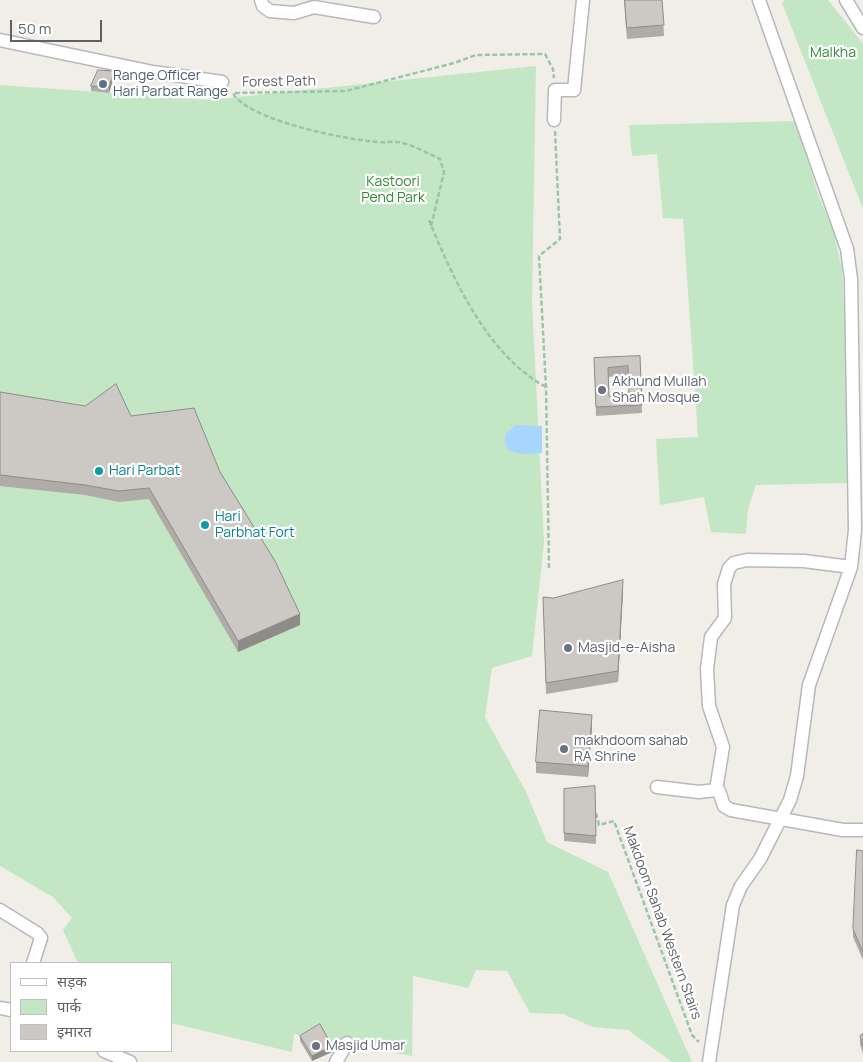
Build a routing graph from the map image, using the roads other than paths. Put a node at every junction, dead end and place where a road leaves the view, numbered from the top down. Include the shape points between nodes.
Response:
1 (262, 0) edge
2 (583, 0) edge
3 (759, 0) edge
4 (846, 0) edge
5 (374, 17) dead end
6 (863, 28) edge
7 (0, 40) edge
8 (222, 82) dead end
9 (554, 120) road end
10 (851, 567) junction
11 (657, 787) dead end
12 (716, 790) junction
13 (782, 819) junction
14 (863, 830) edge
15 (0, 910) edge
16 (33, 962) edge
17 (347, 1043) dead end
18 (106, 1052) edge
19 (710, 1057) edge
20 (130, 1062) edge
21 (336, 1062) edge

1 - 5 street via 263,6 270,11 294,13 314,7
2 - 9 street via 574,90 555,90
3 - 10 street via 847,249 851,279 855,510
4 - 6 street
7 - 8 street via 153,72
10 - 12 street via 804,561 747,560 734,563 729,568 724,584 725,618 711,637 707,669 709,706 723,747
10 - 13 street via 808,685 797,776
11 - 12 street via 699,792
12 - 13 street via 727,808
13 - 14 street via 843,830
13 - 19 street via 733,905
15 - 16 street via 41,938
17 - 21 street
18 - 20 street

